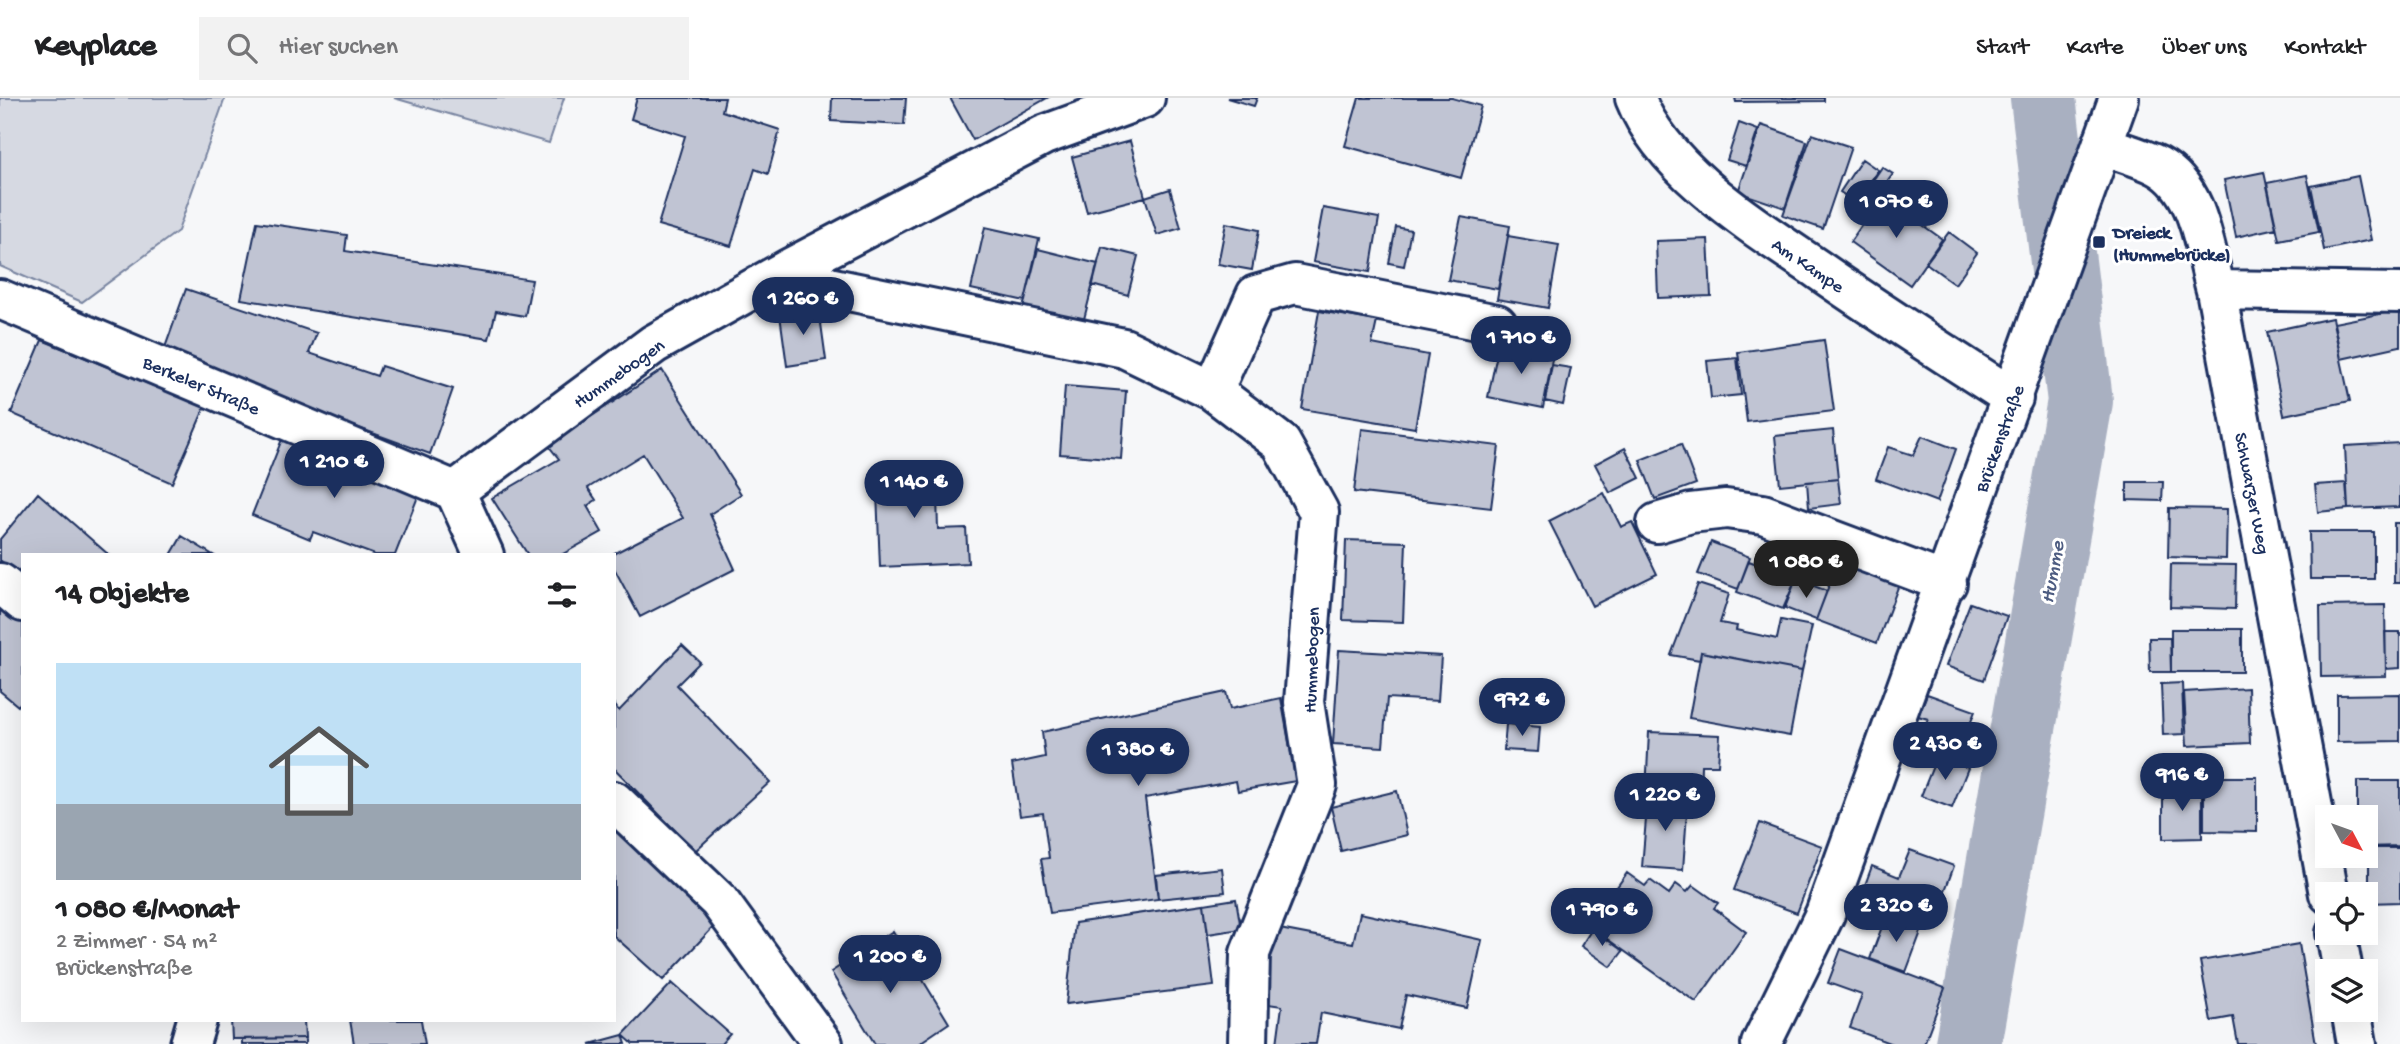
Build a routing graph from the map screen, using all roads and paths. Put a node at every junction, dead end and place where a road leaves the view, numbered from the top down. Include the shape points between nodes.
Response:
1 (1145, 98) edge
2 (1635, 98) edge
3 (2119, 98) edge
4 (2102, 145) junction
5 (790, 268) junction
6 (2216, 290) junction
7 (2400, 293) edge
8 (0, 299) edge
9 (1497, 324) dead end
10 (1213, 391) junction
11 (2012, 398) junction
12 (455, 491) junction
13 (1657, 523) dead end
14 (483, 553) edge
15 (0, 583) edge
16 (1947, 583) junction
17 (21, 600) edge
18 (616, 802) edge
19 (2327, 882) edge
20 (196, 1022) edge
21 (2353, 1022) edge
22 (190, 1044) edge
23 (823, 1044) edge
24 (1248, 1044) edge
25 (1760, 1044) edge
26 (2357, 1044) edge

1 - 5 street, Hummebogen via 1044,135
2 - 11 street, Am Kampe via 1677,162 1726,207
3 - 4 street, Brückenstraße
4 - 6 street, Schwarzer Weg via 2158,167 2180,183 2192,203
4 - 11 street, Brückenstraße
5 - 10 street, Hummebogen via 829,287 1124,348
5 - 12 street, Hummebogen via 654,344
6 - 7 street
6 - 19 street, Schwarzer Weg
8 - 12 street, Berkeler Straße
9 - 10 street via 1295,284 1256,295
10 - 24 street, Hummebogen via 1281,443 1319,512 1304,702 1317,785 1250,953
11 - 16 street, Brückenstraße
12 - 14 street
13 - 16 street via 1726,509 1763,514
15 - 17 street
16 - 25 street, Brückenstraße via 1825,914
18 - 23 street via 719,901
20 - 22 street
21 - 26 street

